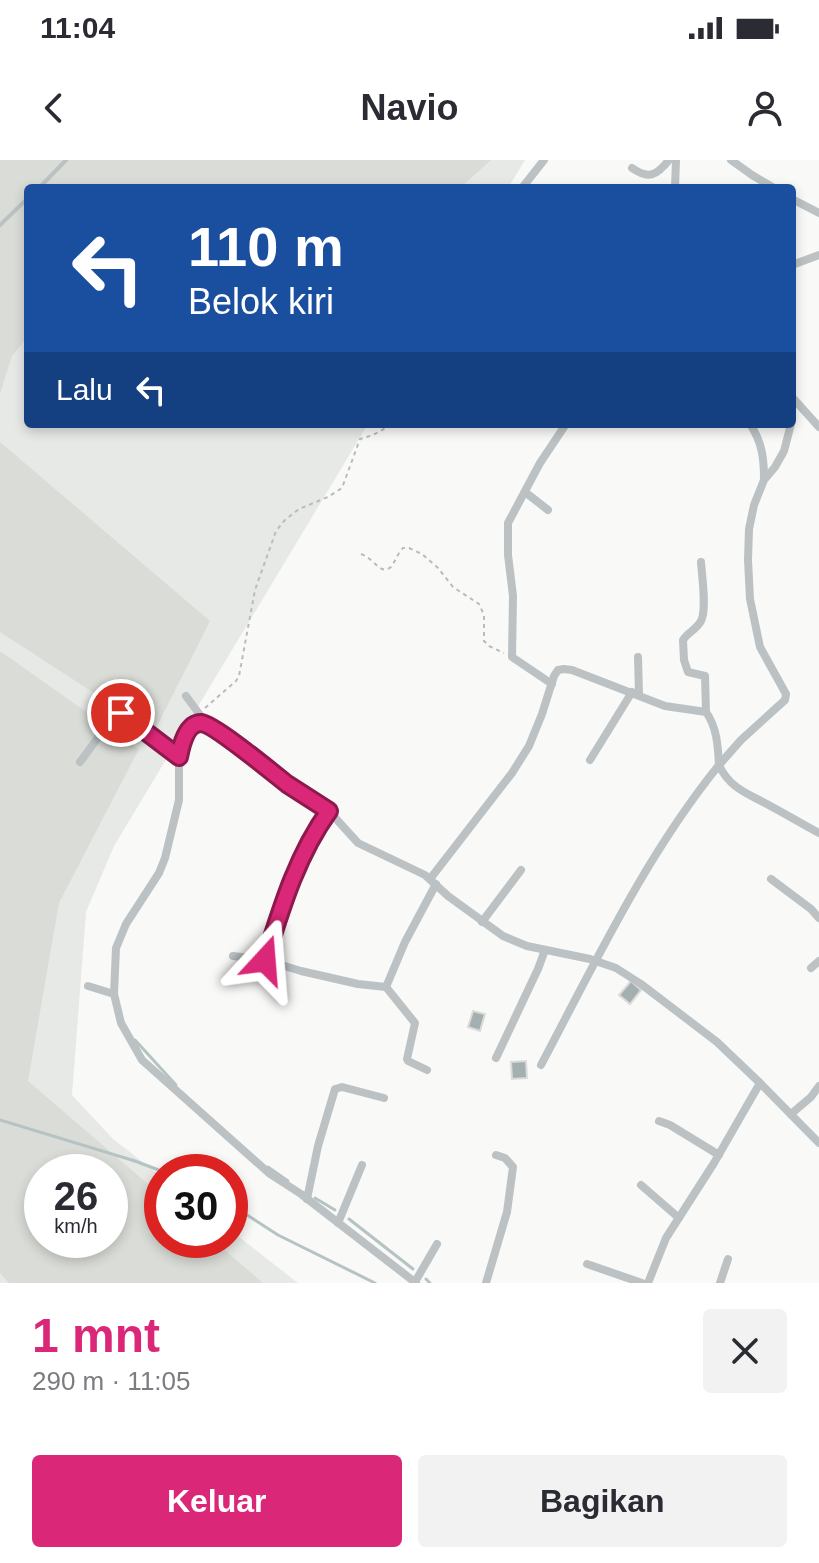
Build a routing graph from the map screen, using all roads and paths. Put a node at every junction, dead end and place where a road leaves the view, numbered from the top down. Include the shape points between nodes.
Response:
1 (66, 160) edge
2 (544, 160) edge
3 (669, 160) edge
4 (676, 160) edge
5 (731, 160) edge
6 (632, 168) dead end
7 (43, 184) edge
8 (525, 184) edge
9 (678, 184) edge
10 (767, 184) edge
11 (796, 201) edge
12 (24, 202) edge
13 (819, 213) edge
14 (0, 225) edge
15 (819, 255) edge
16 (796, 264) edge
17 (796, 401) edge
18 (819, 427) edge
19 (386, 428) edge
20 (563, 428) edge
21 (753, 428) edge
22 (790, 428) edge
23 (764, 480) junction
24 (525, 492) junction
25 (548, 510) dead end
26 (361, 554) dead end
27 (701, 562) dead end
28 (512, 657) junction
29 (638, 657) dead end
30 (552, 684) junction
31 (636, 694) junction
32 (186, 696) dead end
33 (706, 712) junction
34 (200, 719) junction
35 (179, 757) junction
36 (590, 760) dead end
37 (80, 762) dead end
38 (719, 765) junction
39 (329, 811) junction
40 (819, 833) edge
41 (521, 870) dead end
42 (771, 879) dead end
43 (433, 882) junction
44 (819, 918) edge
45 (482, 922) junction
46 (545, 950) junction
47 (233, 956) dead end
48 (265, 960) junction
49 (597, 961) junction
50 (819, 961) edge
51 (811, 968) dead end
52 (88, 986) dead end
53 (386, 987) junction
54 (114, 994) junction
55 (496, 1058) dead end
56 (541, 1065) dead end
57 (427, 1070) dead end
58 (760, 1083) junction
59 (819, 1086) edge
60 (384, 1098) dead end
61 (791, 1114) junction
62 (659, 1121) dead end
63 (819, 1143) edge
64 (496, 1155) dead end
65 (719, 1155) junction
66 (362, 1165) dead end
67 (641, 1185) dead end
68 (307, 1199) junction
69 (679, 1218) junction
70 (338, 1223) junction
71 (437, 1244) dead end
72 (728, 1259) dead end
73 (587, 1264) dead end
74 (416, 1282) edge
75 (486, 1283) edge
76 (642, 1283) edge
77 (648, 1283) edge
78 (720, 1283) edge

1 - 7 lane
2 - 8 street
3 - 6 street via 655,173 640,174
4 - 9 street
5 - 10 street
11 - 13 street
12 - 14 lane
15 - 16 street
17 - 18 street
19 - 34 path via 360,439 340,491 299,509 276,531 255,590 239,676
20 - 24 street
21 - 23 street via 759,438
22 - 23 street via 784,451
23 - 38 street via 749,529 749,590 760,647 786,694
24 - 25 street
24 - 28 street via 507,527
26 - 28 path via 383,570 403,548 422,554 451,586 479,604 484,641
27 - 33 street via 703,615 683,640 689,673 705,676
28 - 30 street
29 - 31 street
30 - 31 street via 558,670 564,669
30 - 43 street via 529,746
31 - 33 street via 665,706
31 - 36 street
32 - 34 street
33 - 38 street via 717,739
34 - 35 street via 186,735
34 - 39 street
35 - 37 street via 116,713
35 - 54 street via 179,800 165,858 119,937
38 - 40 street via 745,794
38 - 49 street via 641,878
39 - 43 street via 358,843
39 - 48 street via 301,859
41 - 45 street
42 - 44 street
43 - 45 street
43 - 53 street
45 - 46 street via 503,936
46 - 49 street
46 - 55 street
47 - 48 street
48 - 53 street
49 - 56 street
49 - 58 street via 641,984
50 - 51 street
52 - 54 street
53 - 57 street via 415,1023 407,1059
54 - 68 street via 121,1023 142,1060 270,1174
58 - 61 street
58 - 65 street
59 - 61 street
60 - 68 street via 335,1089
61 - 63 street
62 - 65 street
64 - 75 street via 513,1167 507,1212
65 - 69 street
66 - 70 street
67 - 69 street
68 - 70 street
69 - 77 street
70 - 74 street
71 - 74 street
72 - 78 street
73 - 76 street

